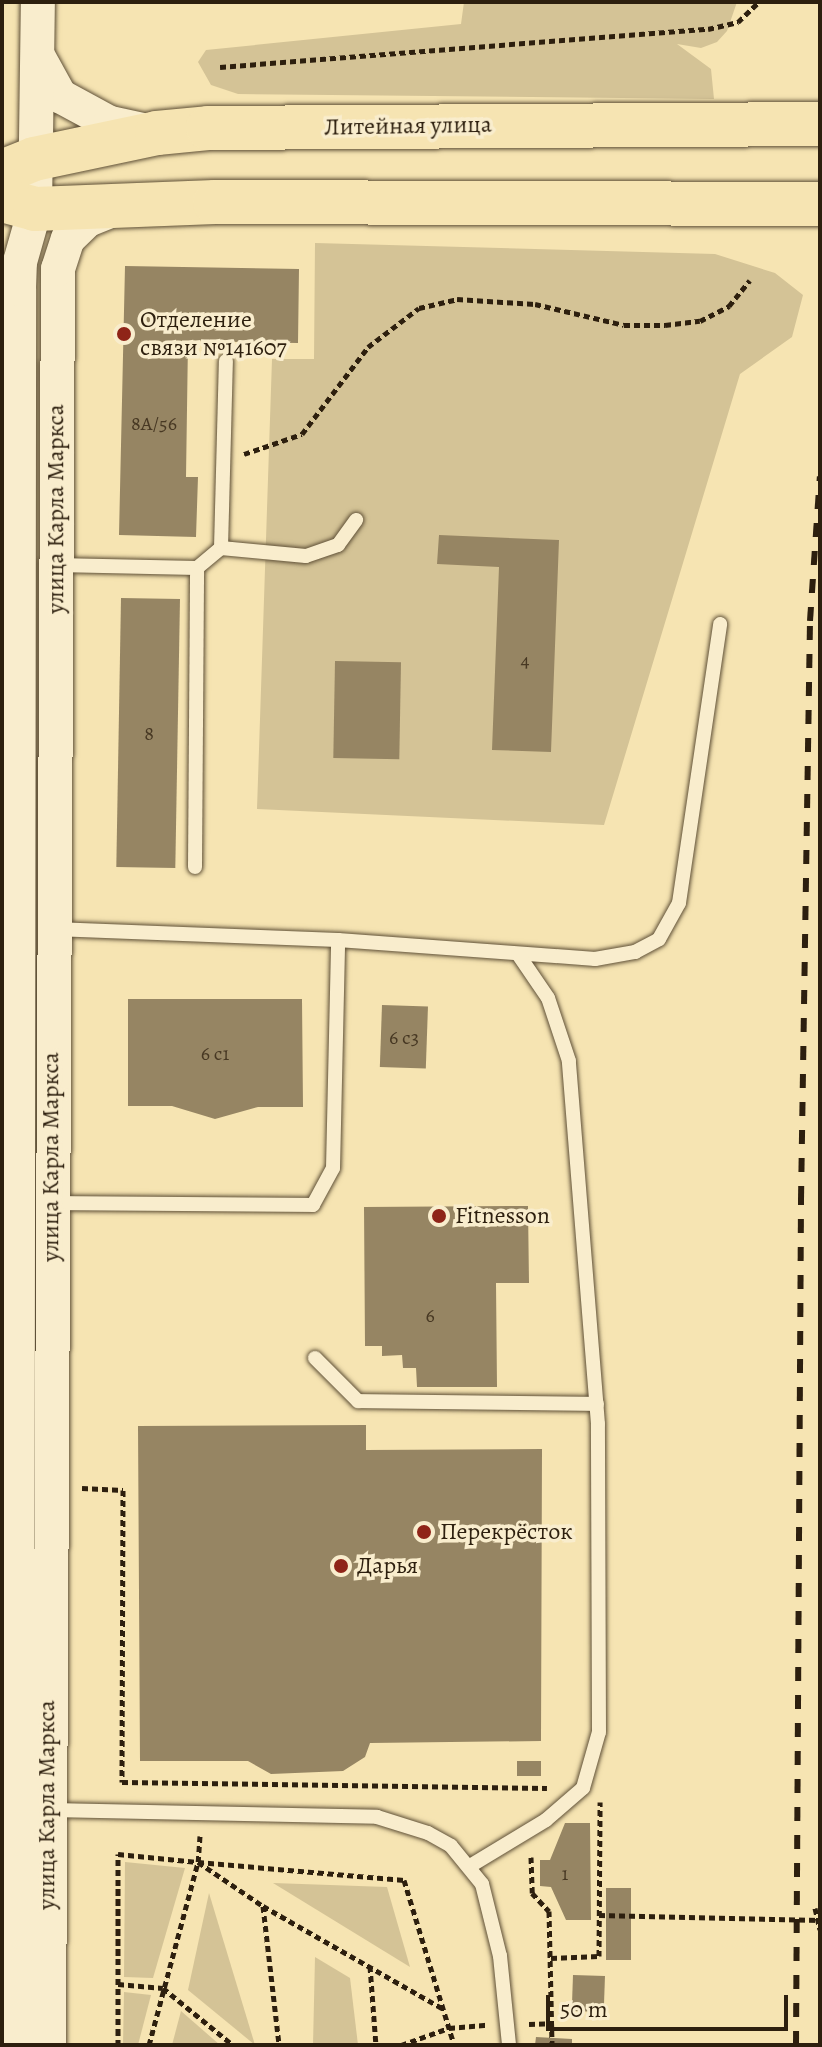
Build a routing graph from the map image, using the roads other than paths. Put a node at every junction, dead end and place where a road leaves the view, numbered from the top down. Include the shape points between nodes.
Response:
1 (38, 2) edge
2 (37, 52) junction
3 (820, 124) edge
4 (157, 133) junction
5 (18, 166) edge
6 (18, 204) edge
7 (820, 204) edge
8 (125, 206) junction
9 (58, 269) junction
10 (226, 361) dead end
11 (11, 483) edge
12 (356, 520) dead end
13 (221, 548) junction
14 (56, 565) junction
15 (197, 568) junction
16 (720, 624) dead end
17 (195, 867) dead end
18 (53, 929) junction
19 (338, 940) junction
20 (518, 954) junction
21 (51, 1203) junction
22 (11, 1302) edge
23 (315, 1358) dead end
24 (597, 1404) junction
25 (9, 1547) edge
26 (46, 1810) junction
27 (470, 1866) junction
28 (17, 2045) edge
29 (49, 2045) edge
30 (509, 2045) edge

1 - 2 street, улица Карла Маркса
2 - 4 street via 60,96 83,112
2 - 5 street, улица Карла Маркса
3 - 4 highway, Литейная улица via 208,128
4 - 5 highway, Литейная улица
5 - 6 street, улица Карла Маркса
6 - 8 highway
6 - 9 street, улица Карла Маркса
6 - 11 street, улица Карла Маркса
7 - 8 highway
8 - 9 street, улица Карла Маркса via 88,220 68,239
9 - 14 street, улица Карла Маркса
10 - 13 lane
11 - 22 street, улица Карла Маркса
12 - 13 lane via 326,552 306,556
13 - 15 lane
14 - 15 lane
14 - 18 street, улица Карла Маркса
15 - 17 lane
16 - 20 lane via 679,903 672,921 659,939 635,952 595,959
18 - 19 lane
18 - 21 street, улица Карла Маркса
19 - 20 lane
19 - 21 lane via 333,1168 313,1205
20 - 24 lane via 548,998 569,1061
21 - 26 street, улица Карла Маркса
22 - 25 street, улица Карла Маркса
23 - 24 lane via 358,1401
24 - 27 lane via 599,1732 583,1788 546,1820
25 - 28 street, улица Карла Маркса
26 - 27 lane via 394,1820 451,1846
26 - 29 street, улица Карла Маркса
27 - 30 lane via 482,1884 500,1956

